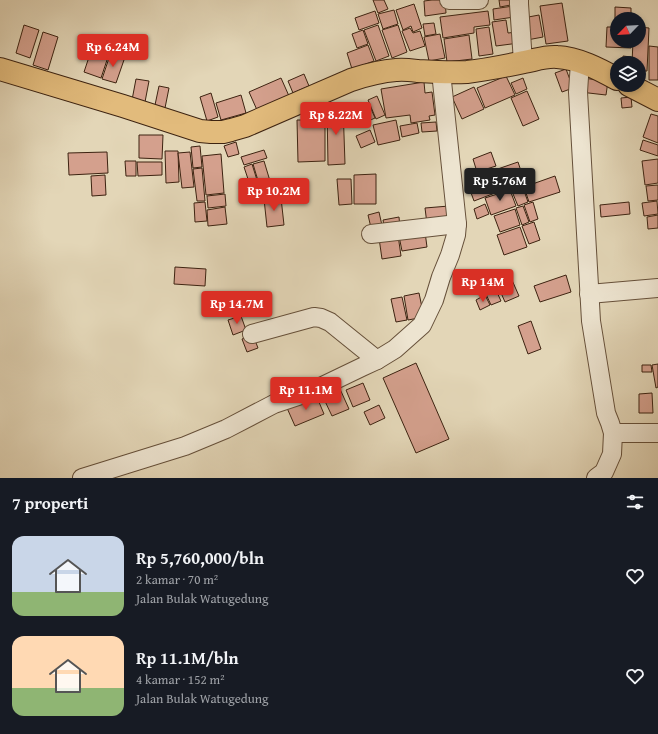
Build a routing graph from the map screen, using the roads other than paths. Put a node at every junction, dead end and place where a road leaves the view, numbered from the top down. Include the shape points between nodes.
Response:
1 (449, 0) edge
2 (479, 0) edge
3 (519, 0) edge
4 (523, 62) junction
5 (580, 62) junction
6 (0, 69) edge
7 (441, 72) junction
8 (610, 75) edge
9 (643, 92) edge
10 (658, 100) edge
11 (457, 224) junction
12 (371, 234) dead end
13 (658, 288) edge
14 (589, 294) junction
15 (252, 334) dead end
16 (377, 360) junction
17 (613, 434) junction
18 (658, 434) edge
19 (82, 478) edge
20 (596, 478) edge

1 - 2 street
3 - 4 street
4 - 5 main road via 556,56
4 - 7 main road via 466,72
5 - 8 main road
5 - 14 street via 578,92
6 - 7 main road via 192,129 212,132 245,126 365,76 397,70
7 - 11 street
9 - 10 main road
11 - 12 street
11 - 16 street via 450,255 422,325
13 - 14 street
14 - 17 street via 606,413
15 - 16 street via 318,317 330,322
16 - 19 street via 185,446
17 - 18 street
17 - 20 street via 612,454 604,472

